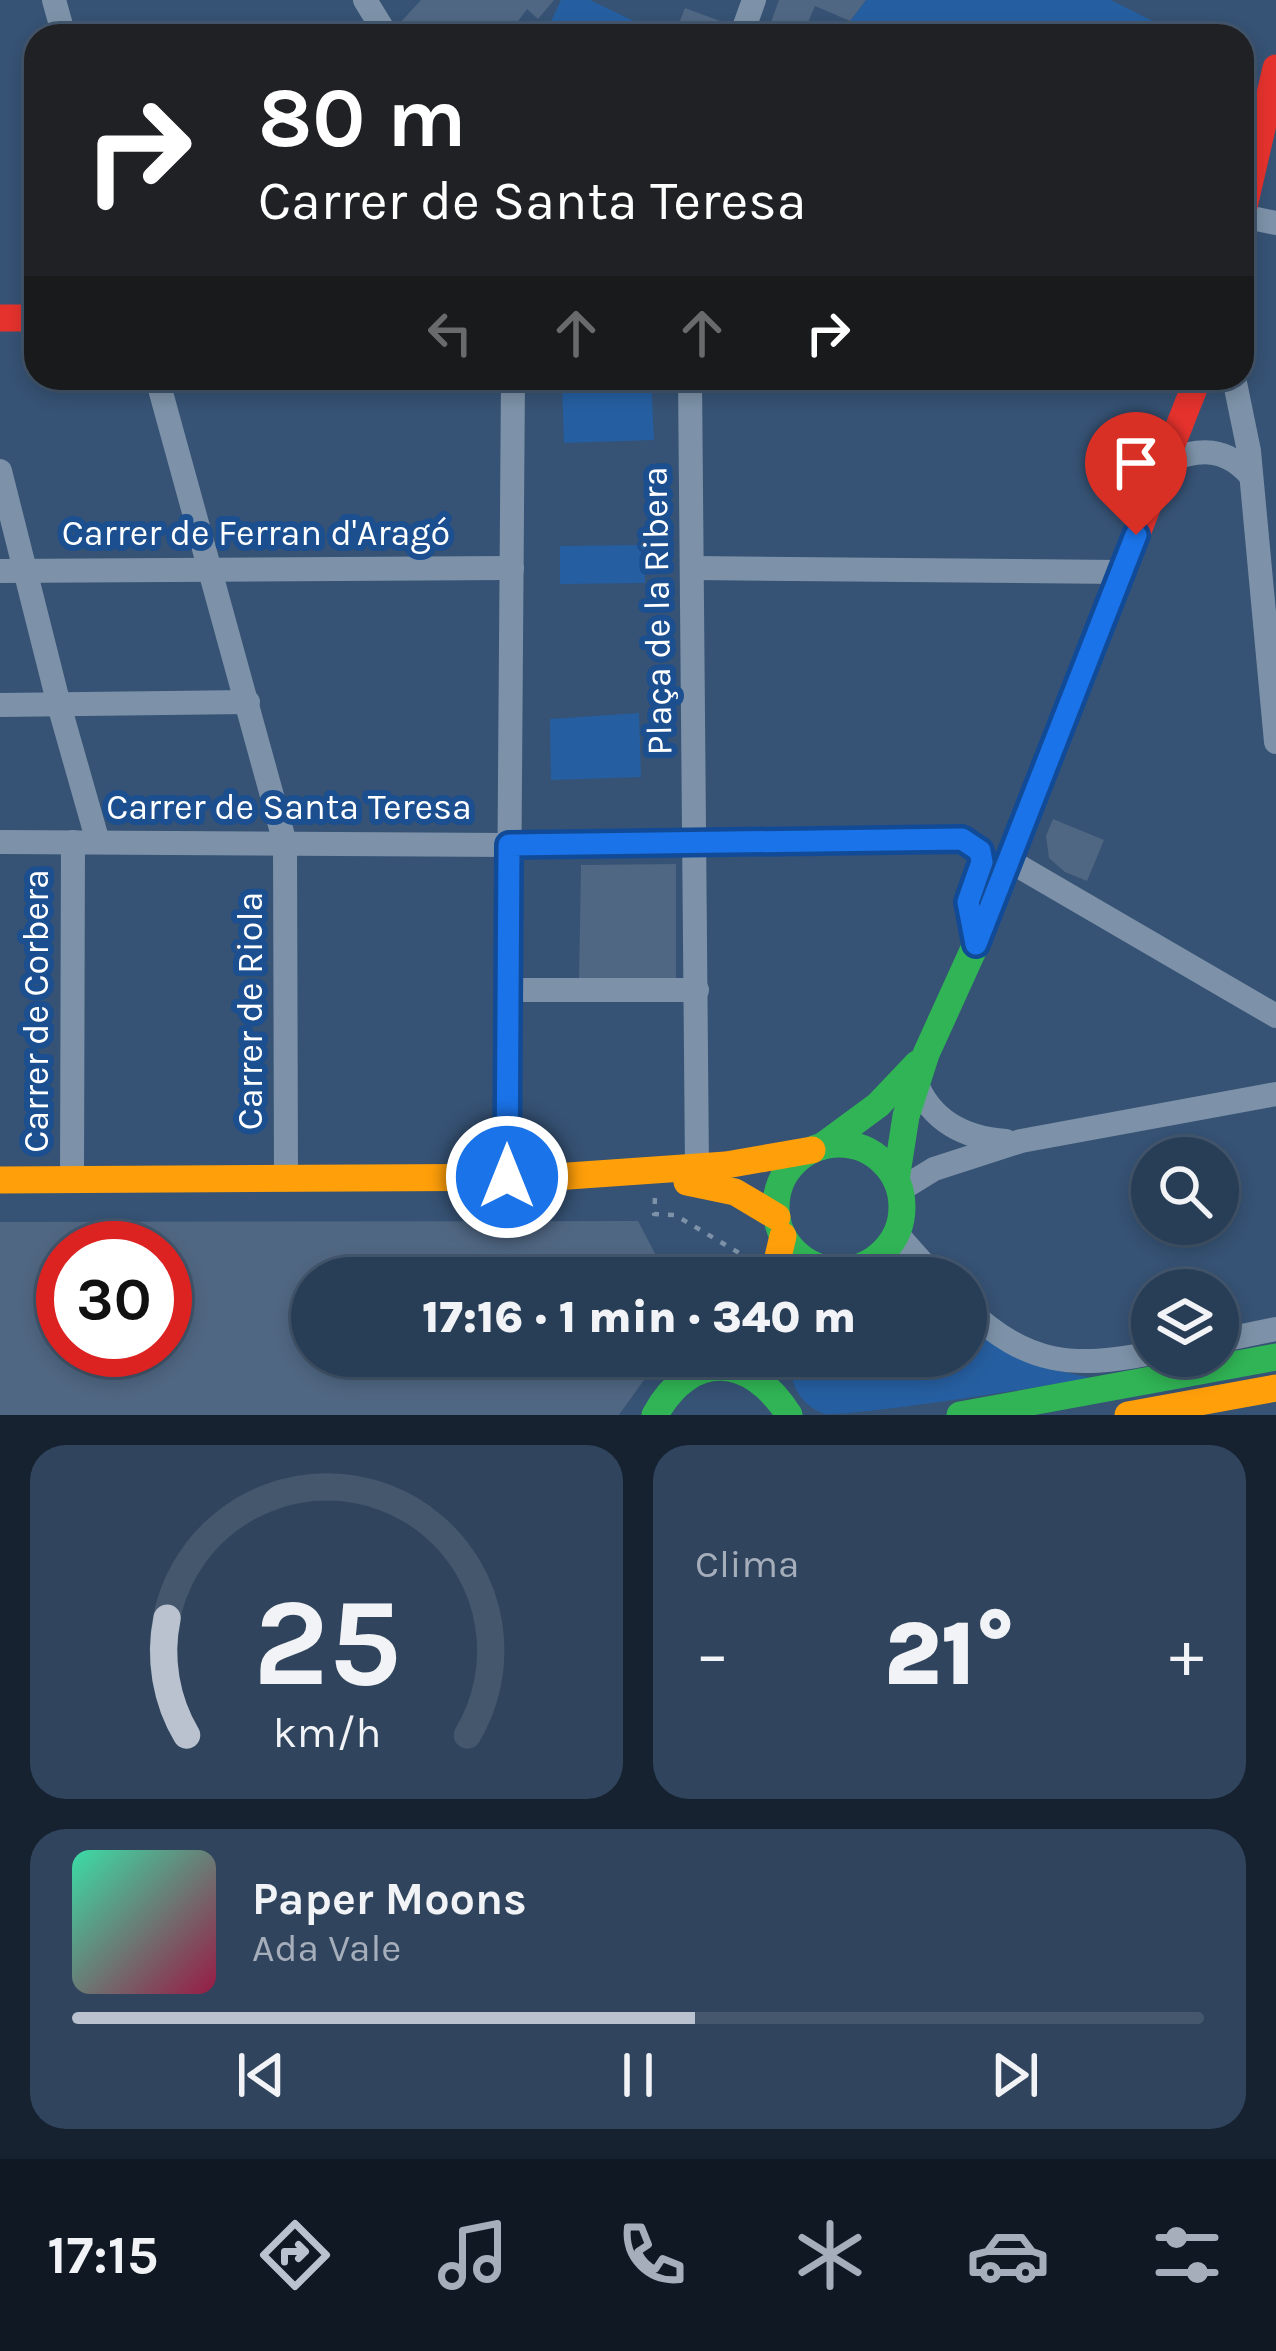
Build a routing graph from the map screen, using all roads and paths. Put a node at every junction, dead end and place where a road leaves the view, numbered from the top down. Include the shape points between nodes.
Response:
1 (1276, 68) edge
2 (1254, 163) edge
3 (160, 390) edge
4 (513, 390) edge
5 (690, 390) edge
6 (1194, 390) edge
7 (1237, 390) edge
8 (1167, 461) junction
9 (0, 471) edge
10 (1250, 476) junction
11 (512, 568) junction
12 (693, 568) junction
13 (210, 569) junction
14 (12, 571) edge
15 (1121, 572) junction
16 (1271, 640) edge
17 (248, 702) junction
18 (0, 705) edge
19 (58, 705) junction
20 (1276, 742) edge
21 (0, 842) edge
22 (86, 842) junction
23 (285, 843) junction
24 (695, 844) junction
25 (509, 845) junction
26 (1007, 860) junction
27 (976, 944) junction
28 (697, 990) junction
29 (506, 991) junction
30 (1276, 1016) edge
31 (926, 1054) junction
32 (916, 1082) junction
33 (1276, 1094) edge
34 (1021, 1141) junction
35 (816, 1148) junction
36 (698, 1168) junction
37 (507, 1177) junction
38 (554, 1177) junction
39 (286, 1179) junction
40 (0, 1180) edge
41 (71, 1180) junction
42 (656, 1180) junction
43 (898, 1185) junction
44 (780, 1227) junction
45 (896, 1233) junction
46 (747, 1257) edge
47 (776, 1257) edge
48 (802, 1257) edge
49 (876, 1257) edge
50 (917, 1257) edge
51 (987, 1328) edge
52 (1276, 1329) edge
53 (1239, 1337) edge
54 (1131, 1356) edge
55 (1276, 1357) edge
56 (688, 1377) edge
57 (754, 1377) edge
58 (773, 1377) edge
59 (1276, 1388) edge
60 (773, 1389) junction
61 (655, 1415) edge
62 (789, 1415) edge
63 (960, 1415) edge
64 (1128, 1415) edge

1 - 2 street
3 - 13 street, Carrer de Riola
4 - 11 street
5 - 12 street, Plaça de la Ribera
6 - 8 street
7 - 10 street
8 - 10 street via 1214,452
8 - 15 street
9 - 14 street, Carrer de Corbera
10 - 16 street
11 - 13 street, Carrer de Ferran d'Aragó
11 - 25 street
12 - 15 street
12 - 24 street, Plaça de la Ribera
13 - 14 street, Carrer de Ferran d'Aragó
13 - 17 street, Carrer de Riola
14 - 19 street, Carrer de Corbera
15 - 26 street
16 - 20 street
17 - 19 street
17 - 23 street, Carrer de Riola
18 - 19 street
19 - 22 street, Carrer de Corbera
21 - 22 street, Carrer de Santa Teresa
22 - 23 street, Carrer de Santa Teresa
22 - 41 street, Carrer de Corbera
23 - 25 street, Carrer de Santa Teresa
23 - 39 street, Carrer de Riola
24 - 25 street, Carrer de Santa Teresa
24 - 27 street, Carrer de Santa Teresa via 962,839 982,862 968,902
24 - 28 street, Plaça de la Ribera
25 - 29 street
26 - 27 street
26 - 30 street
27 - 31 street
28 - 29 street
28 - 36 street, Plaça de la Ribera
29 - 37 street
31 - 32 street
31 - 35 street via 878,1105
32 - 34 street via 948,1124
32 - 43 street
33 - 34 street
34 - 43 street
35 - 36 street
35 - 43 street via 869,1151
35 - 44 street via 783,1178
36 - 38 street
37 - 38 street
37 - 39 street
38 - 42 street
39 - 41 street
40 - 41 street
42 - 44 street via 728,1188 761,1204
42 - 46 path via 653,1214 675,1215
43 - 45 street
44 - 47 street
44 - 48 street
45 - 49 street
45 - 50 street
51 - 54 street via 1043,1358
52 - 53 street
55 - 63 street
56 - 61 street
57 - 60 street
58 - 60 street
59 - 64 street
60 - 62 street

